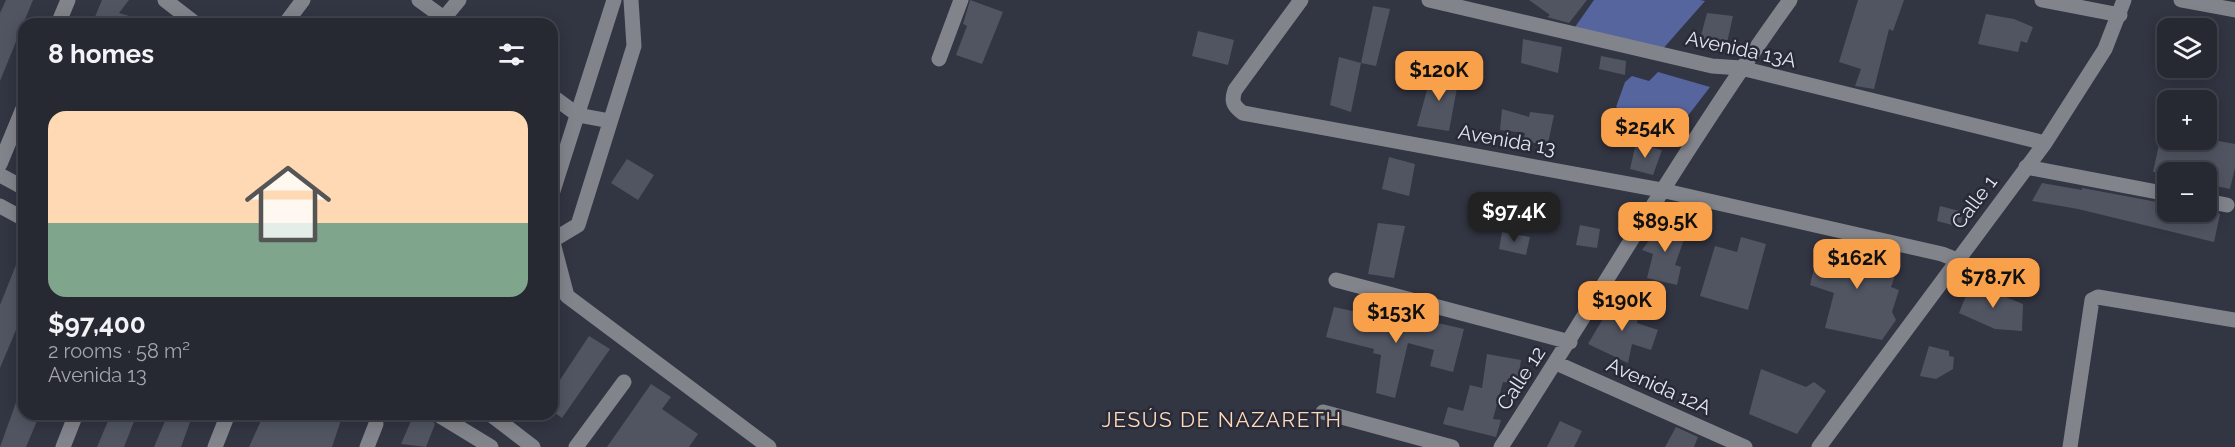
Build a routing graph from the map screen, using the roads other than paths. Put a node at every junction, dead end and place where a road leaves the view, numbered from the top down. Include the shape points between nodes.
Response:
1 (68, 0) edge
2 (165, 0) edge
3 (303, 0) edge
4 (419, 0) edge
5 (459, 0) edge
6 (614, 0) edge
7 (631, 0) edge
8 (961, 0) edge
9 (1301, 0) edge
10 (1429, 0) edge
11 (1790, 0) edge
12 (2042, 0) edge
13 (2181, 0) edge
14 (2122, 7) edge
15 (2235, 10) edge
16 (60, 18) edge
17 (188, 18) edge
18 (290, 18) edge
19 (444, 18) edge
20 (450, 18) edge
21 (939, 59) dead end
22 (1741, 68) junction
23 (558, 100) edge
24 (578, 115) junction
25 (18, 120) edge
26 (610, 121) junction
27 (2045, 143) junction
28 (0, 164) edge
29 (2026, 167) junction
30 (0, 175) edge
31 (558, 176) edge
32 (18, 185) edge
33 (1661, 190) junction
34 (2157, 192) edge
35 (2217, 203) edge
36 (2227, 205) dead end
37 (0, 206) edge
38 (18, 216) edge
39 (558, 235) edge
40 (1957, 260) junction
41 (558, 261) edge
42 (1336, 280) dead end
43 (2235, 320) edge
44 (1570, 342) junction
45 (1556, 363) junction
46 (624, 382) dead end
47 (1323, 412) dead end
48 (74, 420) edge
49 (226, 420) edge
50 (446, 420) edge
51 (494, 420) edge
52 (499, 420) edge
53 (376, 424) dead end
54 (490, 446) edge
55 (63, 447) edge
56 (215, 447) edge
57 (367, 447) edge
58 (532, 447) edge
59 (576, 447) edge
60 (769, 447) edge
61 (1452, 447) edge
62 (1501, 447) edge
63 (1745, 447) edge
64 (1819, 447) edge
65 (2070, 447) edge

1 - 16 street
2 - 17 street
3 - 18 street
4 - 19 street
5 - 20 street
6 - 24 street
7 - 26 street via 634,46
8 - 21 street
9 - 33 street, Avenida 13 via 1234,90 1235,107 1243,112
10 - 22 street, Avenida 13A via 1712,66
11 - 22 street, Calle 12
12 - 14 street
13 - 15 street
14 - 27 street, Calle 1 via 2088,78
22 - 27 street, Avenida 13A
22 - 33 street, Calle 12
23 - 24 street
24 - 26 street
24 - 31 street
25 - 28 street
26 - 39 street via 578,225
27 - 29 street, Calle 1
29 - 34 street
29 - 40 street, Calle 1
30 - 32 street
33 - 40 street, Avenida 13
33 - 44 street, Calle 12
35 - 36 street
37 - 38 street
40 - 64 street, Calle 1
41 - 60 street via 567,296
42 - 44 street
43 - 65 street via 2098,297 2092,300
44 - 45 street, Calle 12
45 - 62 street, Calle 12
45 - 63 street, Avenida 12A
46 - 59 street
47 - 61 street
48 - 55 street
49 - 56 street
50 - 54 street
51 - 54 street
52 - 58 street
53 - 57 street

